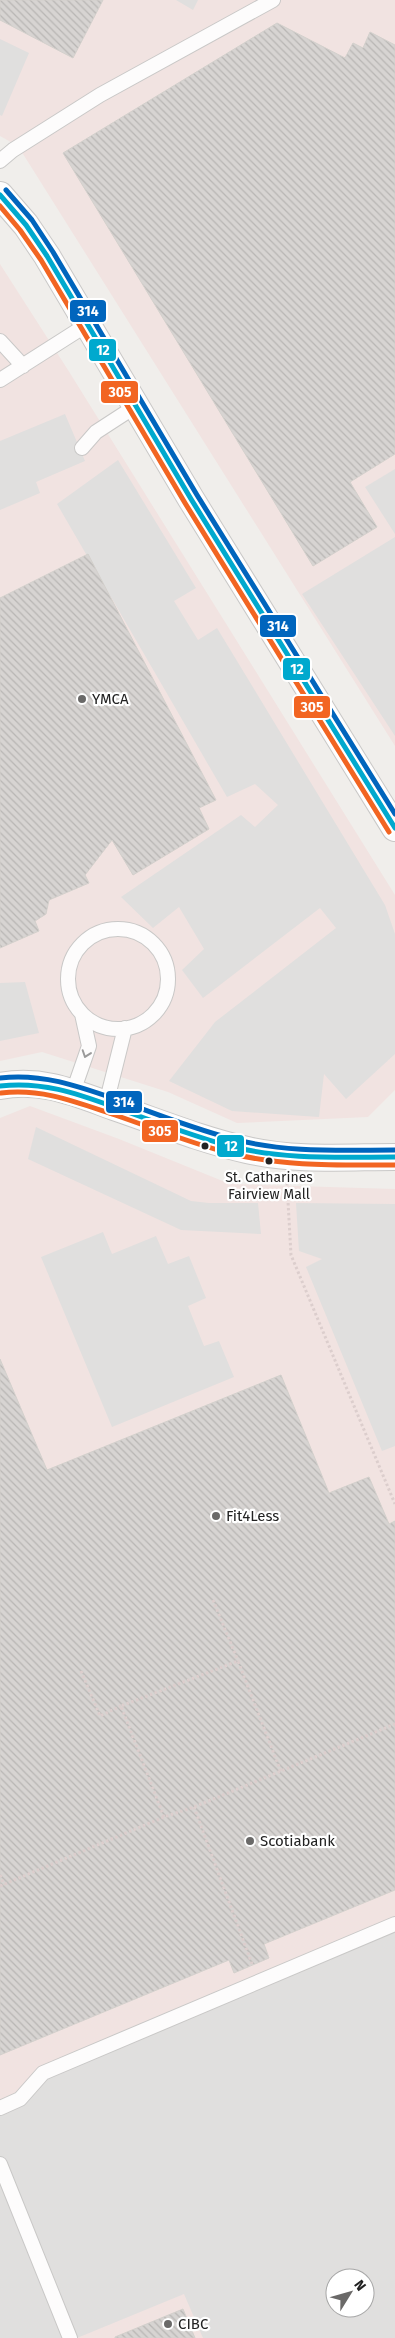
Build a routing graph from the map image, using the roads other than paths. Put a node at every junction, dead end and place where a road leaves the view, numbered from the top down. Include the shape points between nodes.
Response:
1 (273, 0) edge
2 (0, 161) edge
3 (0, 195) edge
4 (88, 324) junction
5 (0, 341) edge
6 (23, 366) junction
7 (0, 380) edge
8 (136, 406) junction
9 (82, 448) dead end
10 (395, 828) edge
11 (82, 1014) junction
12 (125, 1028) junction
13 (0, 1086) edge
14 (73, 1092) junction
15 (106, 1104) junction
16 (395, 1157) edge
17 (395, 1924) edge
18 (0, 2108) edge
19 (0, 2164) edge
20 (70, 2338) edge

1 - 2 lane via 100,95 12,150
3 - 4 street via 26,225
4 - 6 lane
4 - 8 street
5 - 6 lane
6 - 7 lane
8 - 9 lane via 96,432
8 - 10 street
11 - 12 lane via 95,1024
11 - 12 lane via 68,985 74,955 96,934 118,930 140,934 161,955 168,983 165,997 149,1018
11 -> 14 lane via 89,1046
12 - 15 lane
13 - 14 street via 21,1082
14 - 15 street
15 - 16 street via 247,1150 287,1157
17 - 18 lane via 44,2073 20,2099
19 - 20 lane

